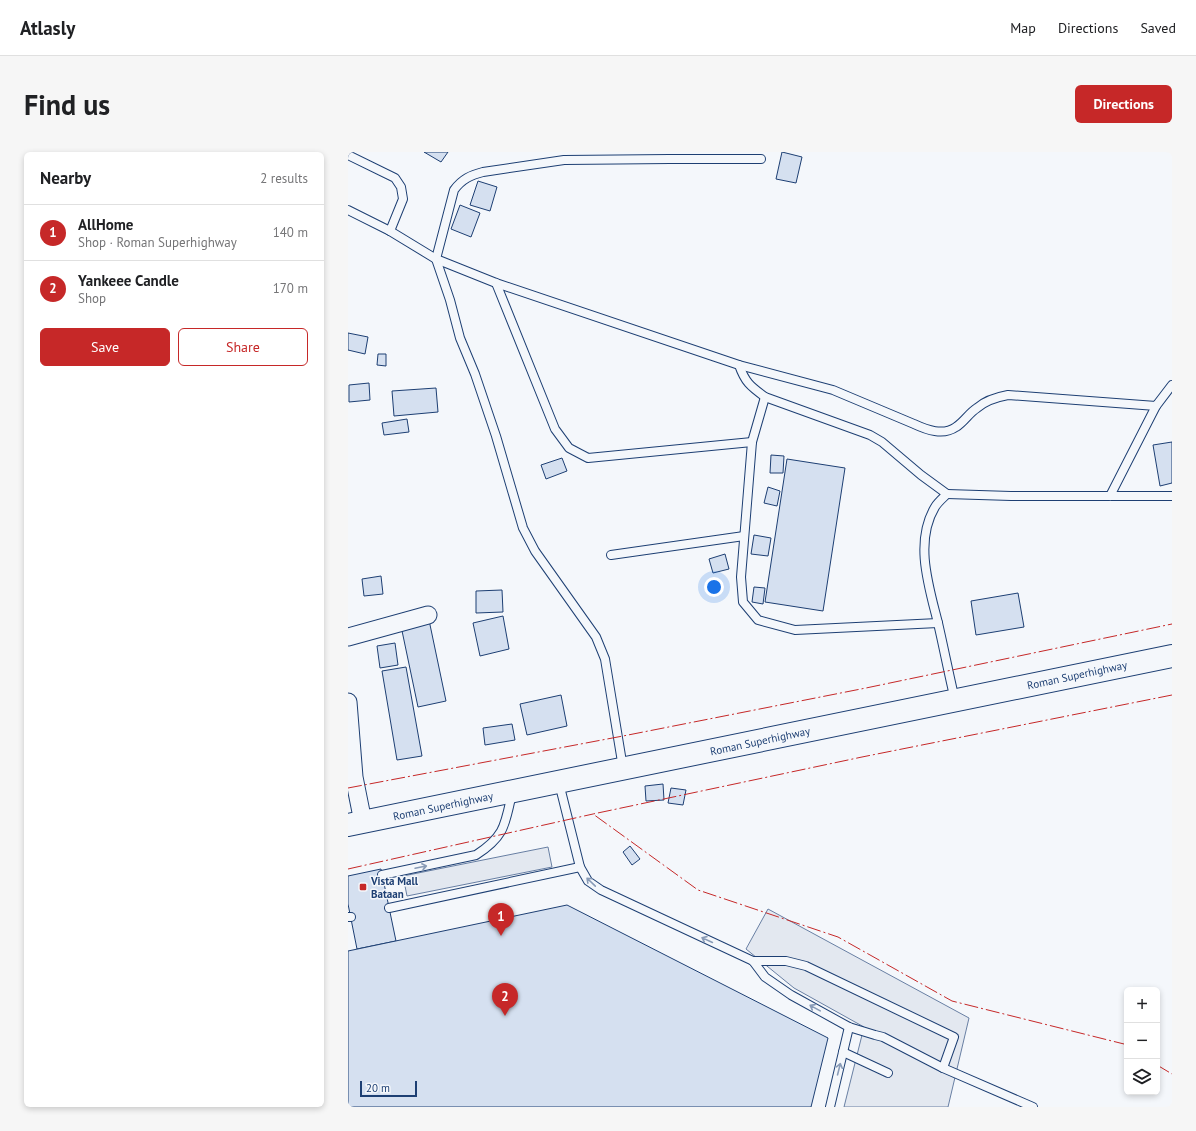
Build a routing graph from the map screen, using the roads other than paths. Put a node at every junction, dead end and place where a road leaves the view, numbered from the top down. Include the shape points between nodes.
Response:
1 (348, 155) edge
2 (760, 159) dead end
3 (348, 210) edge
4 (390, 231) junction
5 (436, 259) junction
6 (496, 283) junction
7 (739, 365) junction
8 (1172, 385) edge
9 (764, 397) junction
10 (1156, 406) junction
11 (752, 442) junction
12 (947, 494) junction
13 (1110, 496) junction
14 (1172, 496) edge
15 (744, 536) junction
16 (611, 555) dead end
17 (428, 615) dead end
18 (938, 623) junction
19 (348, 637) edge
20 (1172, 656) edge
21 (955, 700) junction
22 (348, 702) edge
23 (623, 769) junction
24 (558, 782) junction
25 (512, 791) junction
26 (355, 823) edge
27 (580, 867) junction
28 (382, 875) dead end
29 (389, 908) dead end
30 (752, 961) junction
31 (849, 1028) junction
32 (843, 1052) junction
33 (943, 1068) junction
34 (888, 1073) dead end
35 (830, 1107) edge
36 (1033, 1107) edge

1 - 4 lane via 395,178 401,187 403,199
2 - 5 lane via 564,160 471,175 460,182 454,190
3 - 4 lane
4 - 5 lane
5 - 6 lane
5 - 23 lane via 460,338 496,436 523,528 535,551 596,637 605,659
6 - 7 lane
6 - 11 lane via 555,429 569,448 588,458
7 - 9 lane via 744,378
7 - 10 lane via 834,390 936,431 956,427 977,407 993,398 1008,395
8 - 10 lane
9 - 11 lane
9 - 12 lane via 870,435
10 - 13 lane
11 - 15 lane
12 - 13 lane
12 - 18 lane via 935,507 928,522 925,540 924,558
13 - 14 lane
15 - 16 lane
15 - 18 lane via 741,577 743,602 758,620 795,630
17 - 19 street
18 - 21 lane
20 - 21 main road, Roman Superhighway
21 - 23 main road, Roman Superhighway
22 - 26 street
23 - 24 main road, Roman Superhighway
24 - 25 main road, Roman Superhighway
24 - 27 lane
25 - 26 main road, Roman Superhighway
28 -> 25 lane via 476,855 489,847 498,837 506,821
27 - 29 lane
30 -> 27 lane via 601,890 588,881
31 -> 30 lane via 765,977
30 - 33 lane via 786,961 806,966 954,1037
31 - 32 lane
31 - 33 lane via 883,1037
32 - 34 lane
35 -> 32 lane
33 - 36 lane

